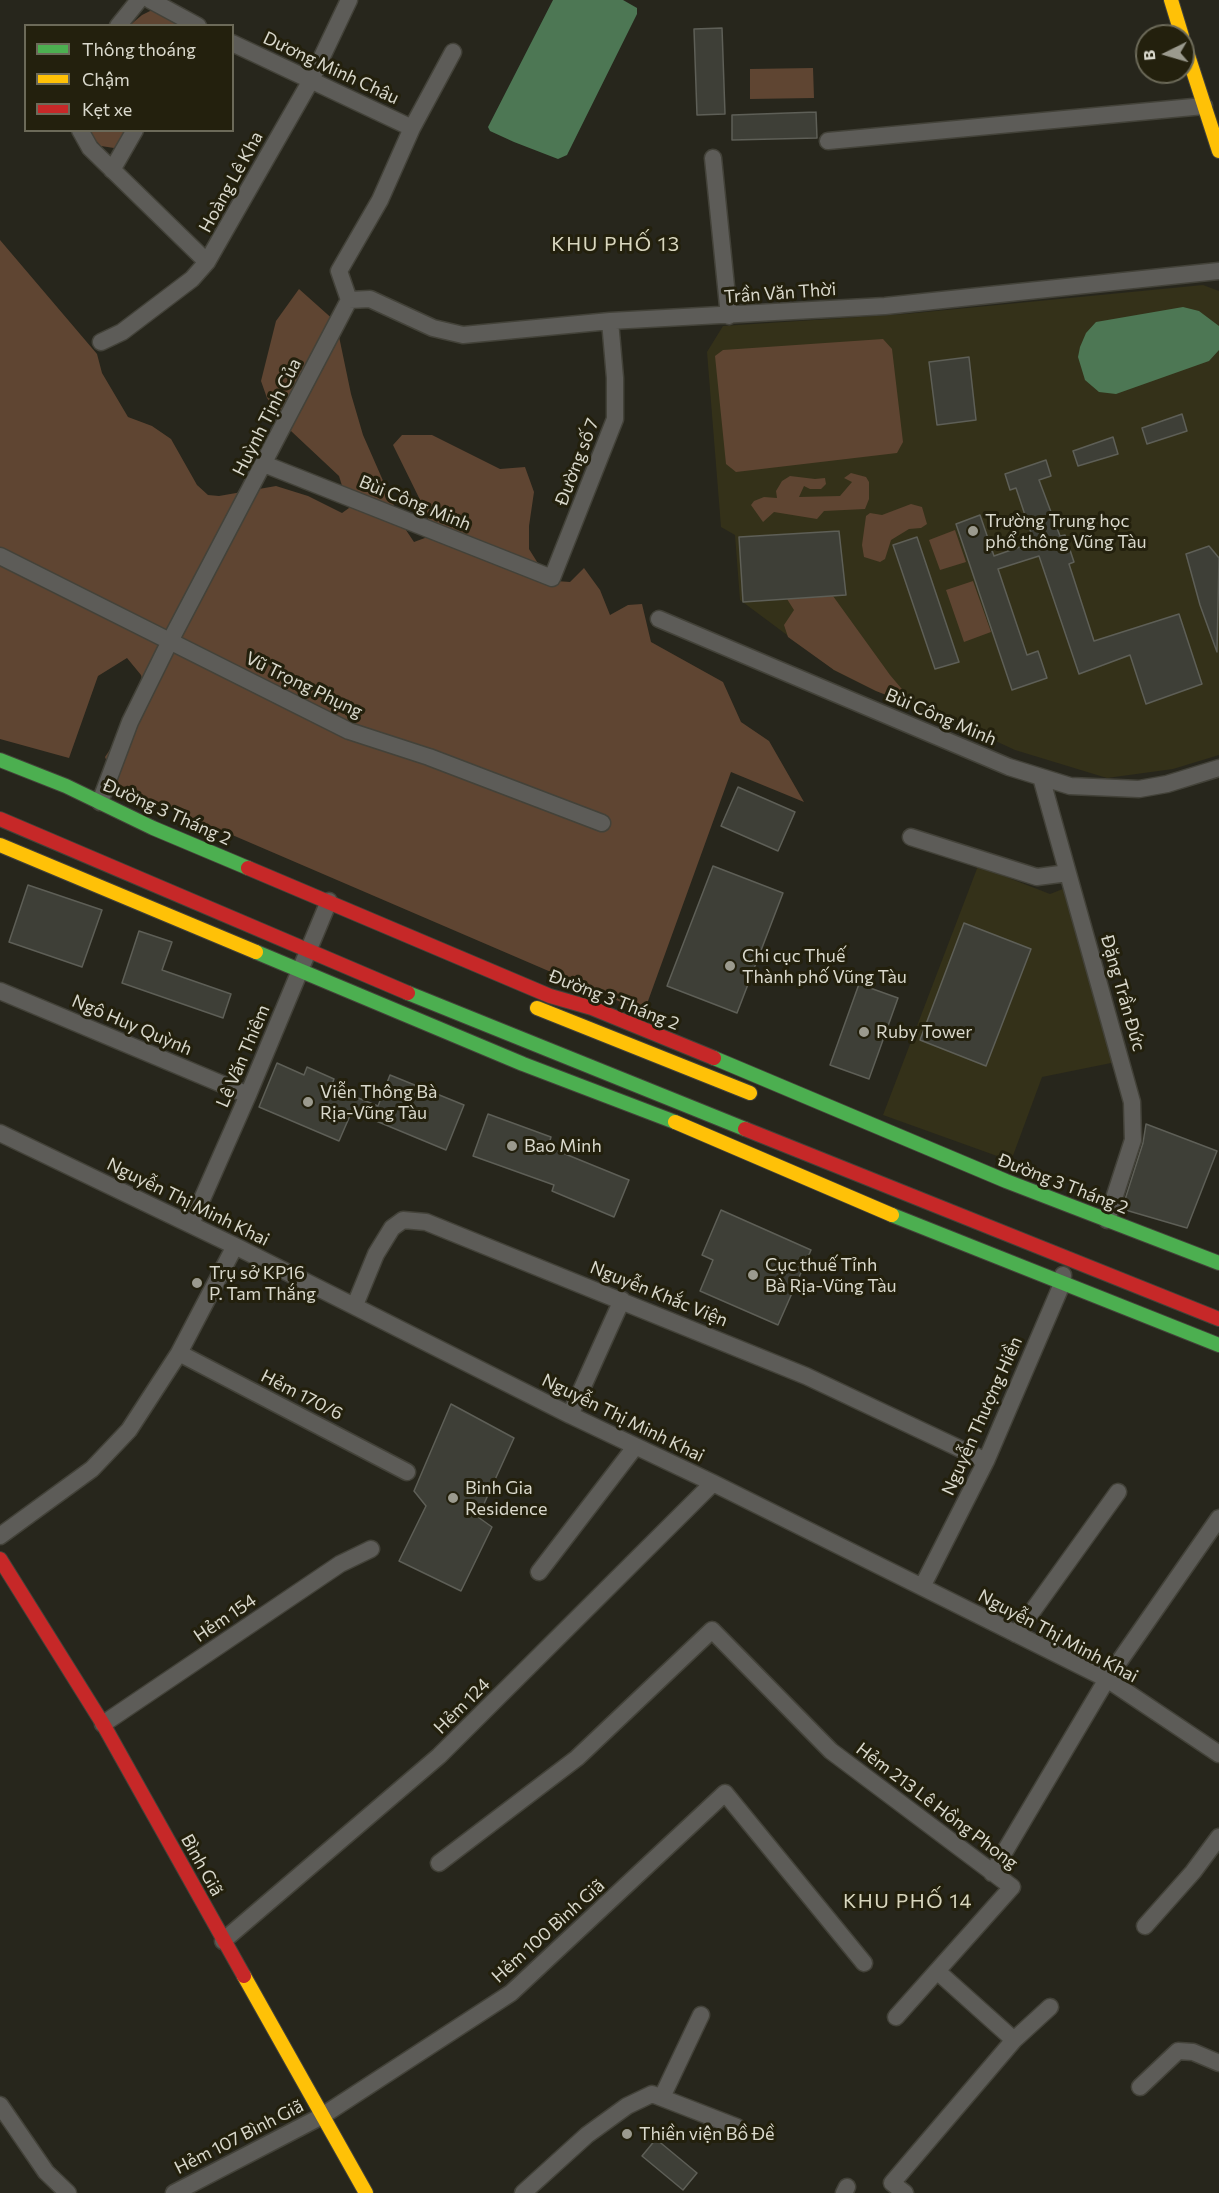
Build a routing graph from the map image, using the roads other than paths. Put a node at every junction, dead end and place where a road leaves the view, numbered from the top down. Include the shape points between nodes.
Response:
1 (140, 0) edge
2 (150, 0) edge
3 (350, 0) edge
4 (1171, 0) edge
5 (120, 24) edge
6 (194, 24) edge
7 (1178, 24) edge
8 (234, 44) edge
9 (453, 52) dead end
10 (1195, 78) edge
11 (310, 82) junction
12 (1204, 106) junction
13 (412, 128) junction
14 (81, 132) edge
15 (134, 132) edge
16 (828, 141) dead end
17 (1219, 151) edge
18 (713, 158) dead end
19 (112, 170) junction
20 (207, 262) junction
21 (1219, 271) edge
22 (349, 300) junction
23 (729, 316) junction
24 (610, 321) junction
25 (101, 342) dead end
26 (264, 464) junction
27 (0, 556) edge
28 (552, 578) joint
29 (659, 619) dead end
30 (170, 641) junction
31 (0, 760) edge
32 (1219, 768) edge
33 (1041, 777) junction
34 (20, 784) dead end
35 (39, 791) dead end
36 (104, 810) junction
37 (0, 819) edge
38 (602, 823) dead end
39 (125, 830) dead end
40 (911, 837) dead end
41 (0, 844) edge
42 (80, 854) junction
43 (72, 873) junction
44 (1068, 873) junction
45 (326, 908) junction
46 (356, 929) dead end
47 (308, 952) junction
48 (300, 970) junction
49 (0, 991) edge
50 (519, 1001) dead end
51 (248, 1095) junction
52 (759, 1097) dead end
53 (0, 1133) edge
54 (966, 1180) dead end
55 (1081, 1220) junction
56 (1107, 1220) junction
57 (191, 1224) junction
58 (235, 1246) junction
59 (1064, 1257) junction
60 (1219, 1263) edge
61 (1062, 1284) junction
62 (622, 1300) junction
63 (356, 1305) junction
64 (1219, 1319) edge
65 (1219, 1345) edge
66 (179, 1353) junction
67 (570, 1415) junction
68 (635, 1447) junction
69 (986, 1461) junction
70 (408, 1472) dead end
71 (713, 1483) junction
72 (1118, 1492) dead end
73 (1219, 1518) edge
74 (0, 1536) edge
75 (371, 1549) dead end
76 (0, 1559) edge
77 (539, 1572) dead end
78 (922, 1587) junction
79 (1016, 1634) junction
80 (1107, 1679) junction
81 (103, 1724) junction
82 (1219, 1754) edge
83 (1219, 1837) edge
84 (439, 1863) dead end
85 (992, 1873) junction
86 (1145, 1926) dead end
87 (223, 1941) junction
88 (864, 1963) dead end
89 (937, 1971) junction
90 (1050, 2007) dead end
91 (701, 2015) dead end
92 (897, 2017) dead end
93 (1014, 2040) junction
94 (1219, 2063) edge
95 (1140, 2087) dead end
96 (662, 2097) junction
97 (0, 2105) edge
98 (322, 2116) junction
99 (737, 2127) dead end
100 (68, 2193) edge
101 (174, 2193) edge
102 (366, 2193) edge
103 (523, 2193) edge
104 (905, 2193) edge

1 - 5 street
2 - 6 street
3 - 11 street, Hoàng Lê Kha
4 - 7 main road
8 - 11 street, Dương Minh Châu
9 - 13 street
10 - 12 main road
11 - 13 street, Dương Minh Châu
11 - 20 street, Hoàng Lê Kha
12 - 16 street
12 - 17 main road
13 - 22 street via 380,200 339,271
14 - 19 street via 90,148
15 - 19 street
18 - 23 street
19 - 20 street
20 - 25 street, Hoàng Lê Kha via 192,279 122,332
21 - 23 street, Trần Văn Thời via 885,306
22 - 24 street, Trần Văn Thời via 370,299 433,328 463,335
22 - 26 street, Huỳnh Tịnh Của
23 - 24 street, Trần Văn Thời
24 - 28 street, Đường số 7 via 615,419
26 - 28 street, Bùi Công Minh
26 - 30 street, Huỳnh Tịnh Của
27 - 30 street, Vũ Trọng Phụng
29 - 33 street, Bùi Công Minh
30 - 36 street, Huỳnh Tịnh Của via 130,722
30 - 38 street, Vũ Trọng Phụng via 349,731
31 - 36 main road, Đường 3 Tháng 2
32 - 33 street, Bùi Công Minh via 1139,789 1070,786
33 - 44 street, Đặng Trần Đức
34 - 35 main road
36 - 45 main road, Đường 3 Tháng 2 via 153,828
37 - 42 main road
39 - 45 main road, Đường 3 Tháng 2
40 - 44 street via 1037,877
41 - 43 main road
42 - 43 street
42 - 47 main road
43 - 48 main road
44 - 56 street, Đặng Trần Đức via 1132,1102 1133,1140
45 - 46 main road, Đường 3 Tháng 2
45 - 47 street, Lê Văn Thiêm
45 - 55 main road, Đường 3 Tháng 2 via 649,1031 914,1152
47 - 48 street, Lê Văn Thiêm
47 - 59 main road
48 - 51 street, Lê Văn Thiêm
48 - 61 main road
49 - 51 street, Ngô Huy Quỳnh
50 - 52 main road, Đường 3 Tháng 2
51 - 57 street, Lê Văn Thiêm
53 - 57 street, Nguyễn Thị Minh Khai
54 - 55 main road, Đường 3 Tháng 2
55 - 56 main road, Đường 3 Tháng 2
56 - 60 main road, Đường 3 Tháng 2
57 - 58 street, Nguyễn Thị Minh Khai
58 - 63 street, Nguyễn Thị Minh Khai
58 - 66 street
59 - 61 street, Nguyễn Thượng Hiền
59 - 64 main road
61 - 65 main road
61 - 69 street, Nguyễn Thượng Hiền
62 - 63 street, Nguyễn Khắc Viện via 444,1228 403,1220 392,1228 376,1254
62 - 67 street
62 - 69 street, Nguyễn Khắc Viện via 806,1376
63 - 67 street, Nguyễn Thị Minh Khai
66 - 70 street, Hẻm 170/6
66 - 74 street via 129,1430 92,1469
67 - 68 street, Nguyễn Thị Minh Khai
68 - 71 street, Nguyễn Thị Minh Khai
68 - 77 street
69 - 78 street, Nguyễn Thượng Hiền
71 - 78 street, Nguyễn Thị Minh Khai
71 - 87 street, Hẻm 124 via 439,1756
72 - 79 street
73 - 80 street
75 - 81 street, Hẻm 154 via 340,1564
76 - 81 main road, Bình Giã
78 - 79 street, Nguyễn Thị Minh Khai
79 - 80 street, Nguyễn Thị Minh Khai
80 - 82 street, Nguyễn Thị Minh Khai
80 - 85 street
81 - 87 main road, Bình Giã
83 - 86 street
84 - 85 street, Hẻm 213 Lê Hồng Phong via 577,1758 712,1630 831,1751
85 - 89 street, Hẻm 213 Lê Hồng Phong via 1012,1887
87 - 98 main road, Bình Giã
88 - 98 street, Hẻm 100 Bình Giã via 725,1793 511,1993
89 - 92 street
89 - 93 street
90 - 93 street
91 - 96 street
93 - 104 street via 892,2183
94 - 95 street via 1193,2052 1178,2051
96 - 99 street
96 - 103 street via 652,2094 627,2106 559,2158
97 - 100 street via 46,2172
98 - 101 street, Hẻm 107 Bình Giã
98 - 102 main road, Bình Giã

